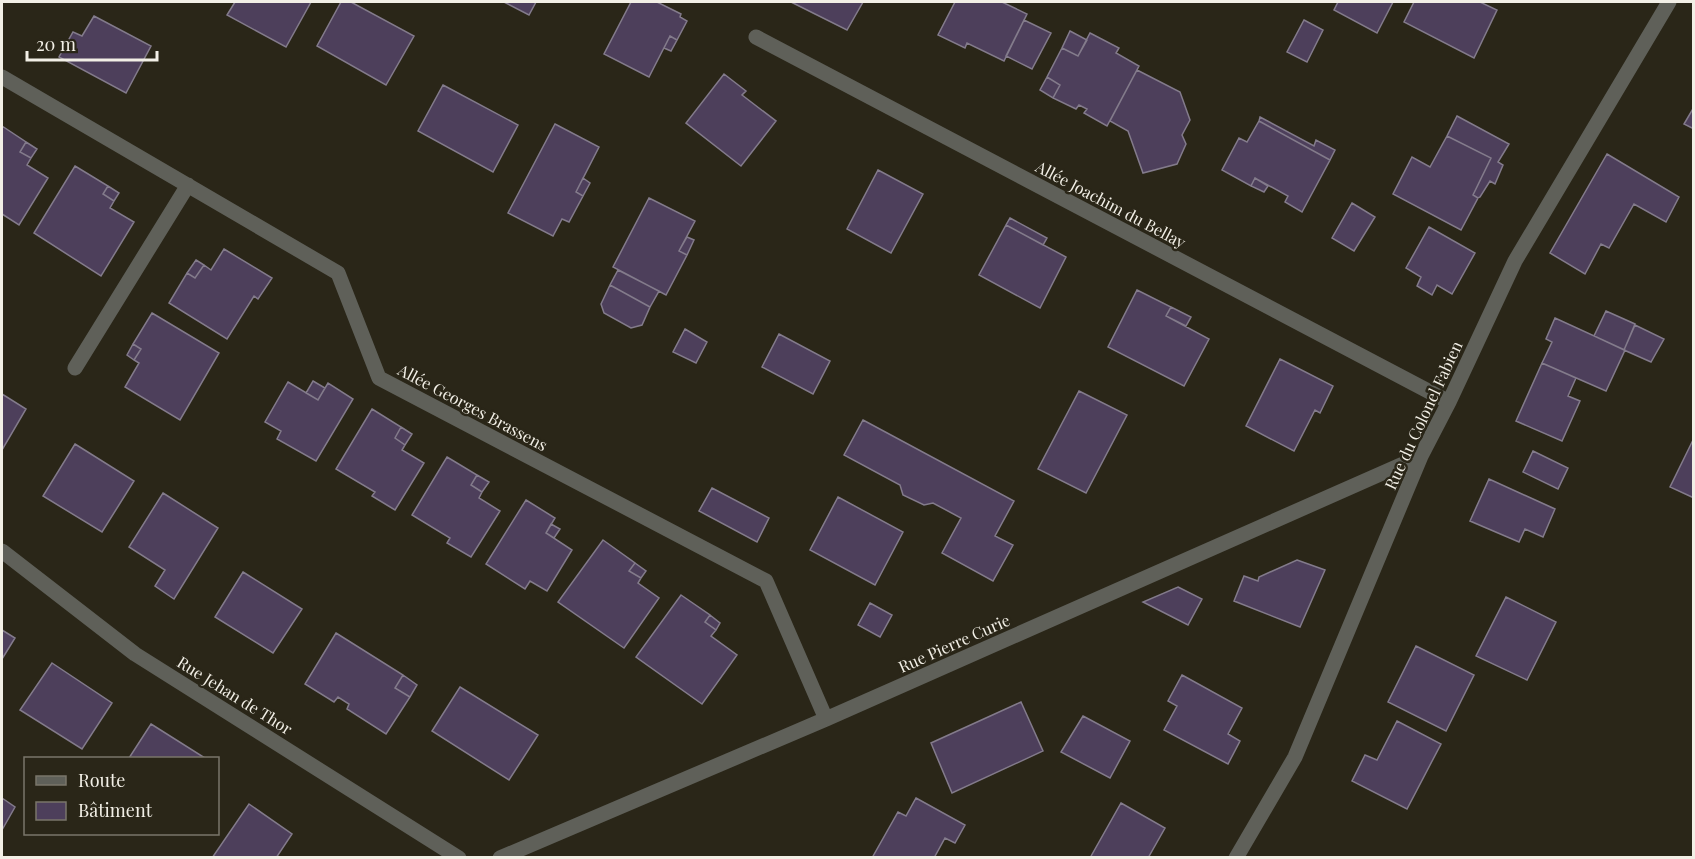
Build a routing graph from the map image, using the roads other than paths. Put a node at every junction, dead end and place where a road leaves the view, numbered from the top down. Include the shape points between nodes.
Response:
1 (1669, 2) edge
2 (756, 37) dead end
3 (2, 77) edge
4 (188, 185) junction
5 (75, 368) dead end
6 (1449, 402) junction
7 (1420, 456) junction
8 (2, 551) edge
9 (826, 719) junction
10 (459, 858) edge
11 (500, 858) edge
12 (1236, 858) edge

1 - 6 street, Rue du Colonel Fabien via 1515,261
2 - 6 street, Allée Joachim du Bellay
3 - 4 street, Allée Georges Brassens
4 - 5 street
4 - 9 street, Allée Georges Brassens via 339,273 379,378 766,581
6 - 7 street, Rue du Colonel Fabien
7 - 9 street, Rue Pierre Curie
7 - 12 street, Rue du Colonel Fabien via 1295,757
8 - 10 street, Rue Jehan de Thor via 135,654
9 - 11 street, Rue Pierre Curie

